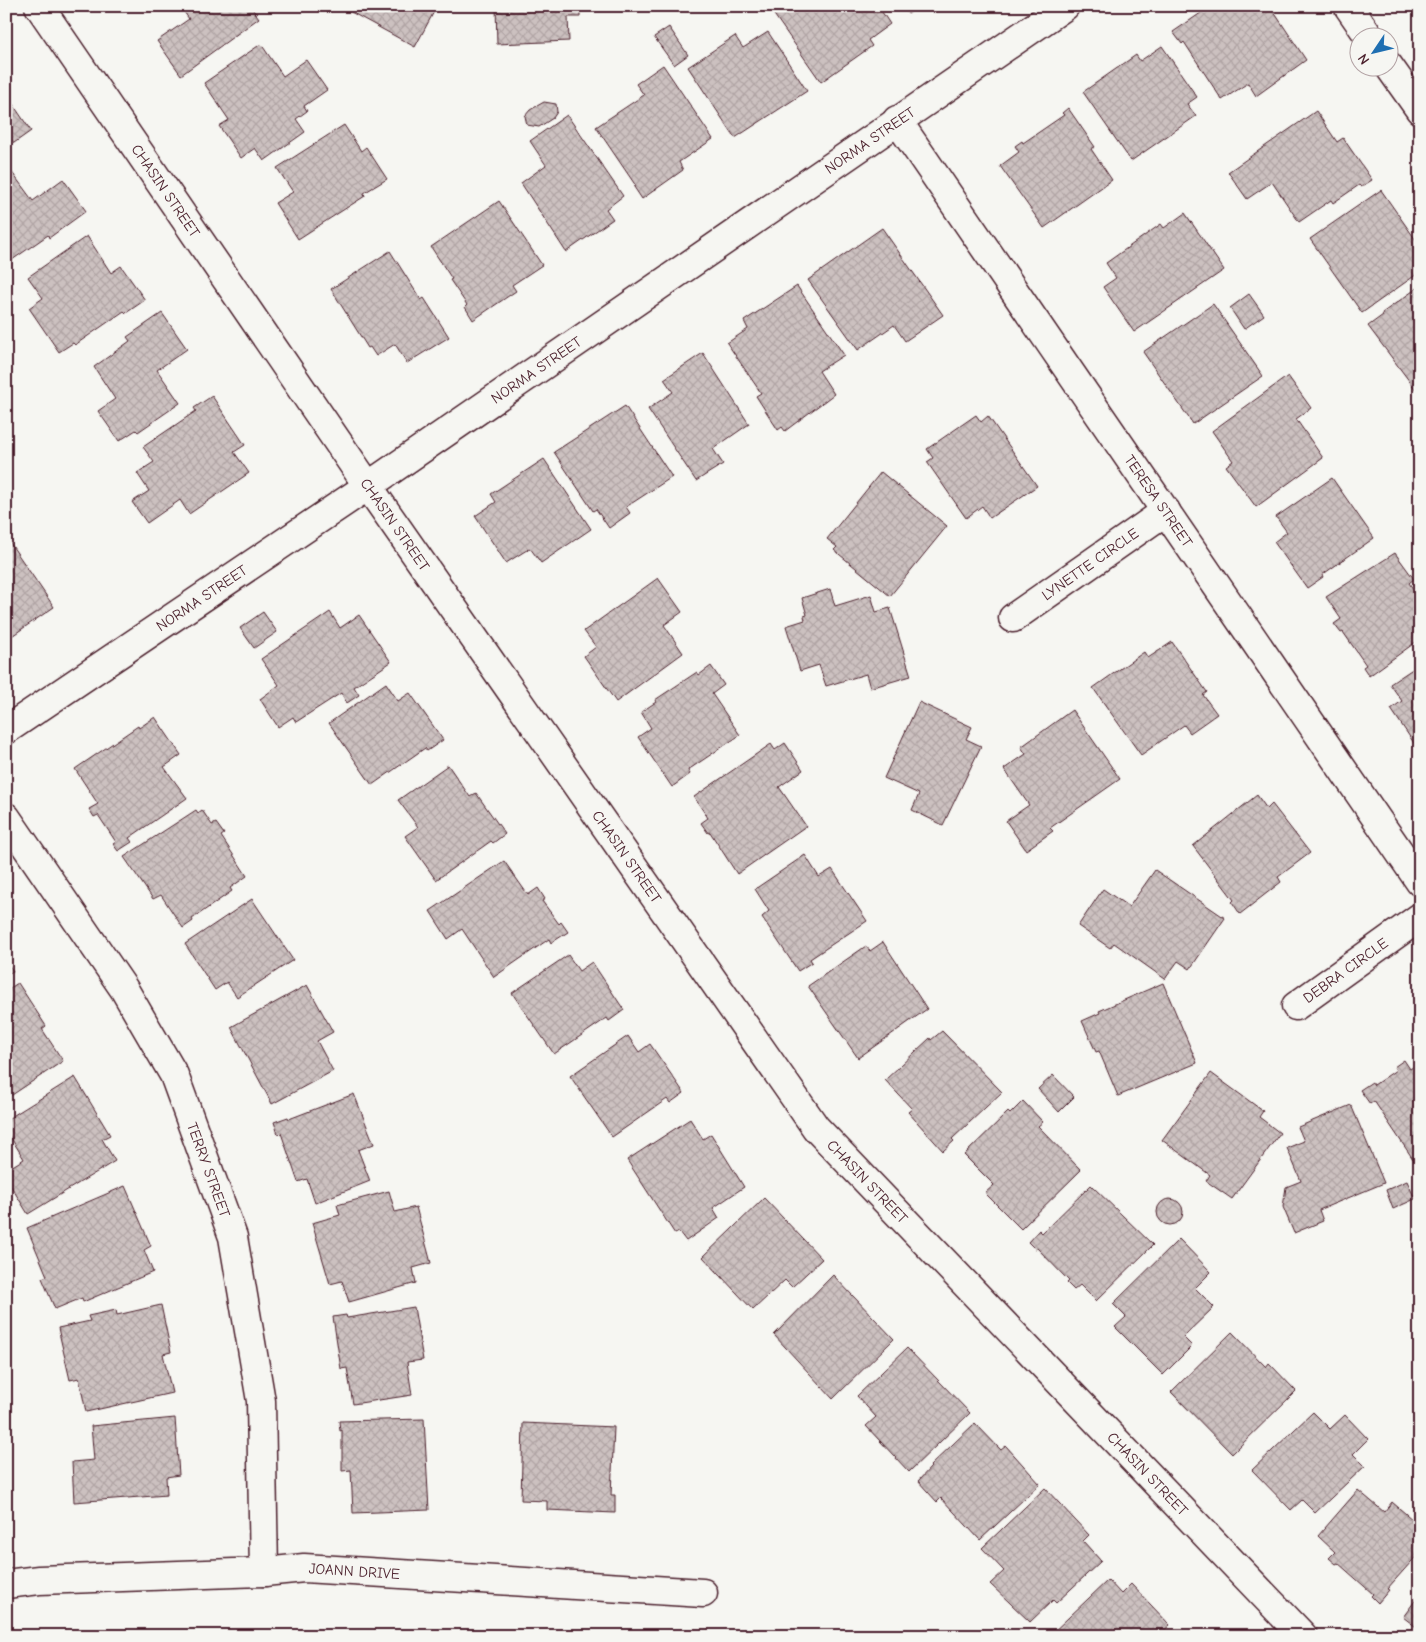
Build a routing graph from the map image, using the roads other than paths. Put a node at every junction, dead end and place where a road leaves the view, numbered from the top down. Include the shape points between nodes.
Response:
1 (39, 6) edge
2 (1065, 6) edge
3 (1348, 6) edge
4 (1363, 28) edge
5 (1397, 78) edge
6 (1420, 110) edge
7 (897, 120) junction
8 (368, 486) junction
9 (1166, 511) junction
10 (1013, 618) dead end
11 (6, 730) edge
12 (6, 817) edge
13 (1420, 882) edge
14 (1420, 918) edge
15 (1296, 1006) dead end
16 (264, 1572) junction
17 (6, 1584) edge
18 (703, 1593) dead end
19 (1303, 1636) edge

1 - 8 street, CHASIN STREET
2 - 7 street, NORMA STREET
3 - 4 street
5 - 6 street
7 - 8 street, NORMA STREET
7 - 9 street, TERESA STREET
8 - 11 street, NORMA STREET
8 - 19 street, CHASIN STREET via 816,1128
9 - 10 street, LYNETTE CIRCLE
9 - 13 street, TERESA STREET
12 - 16 street, TERRY STREET via 124,989 174,1075 233,1237 261,1401
14 - 15 street, DEBRA CIRCLE
16 - 17 street, JOANN DRIVE
16 - 18 street, JOANN DRIVE via 304,1568

